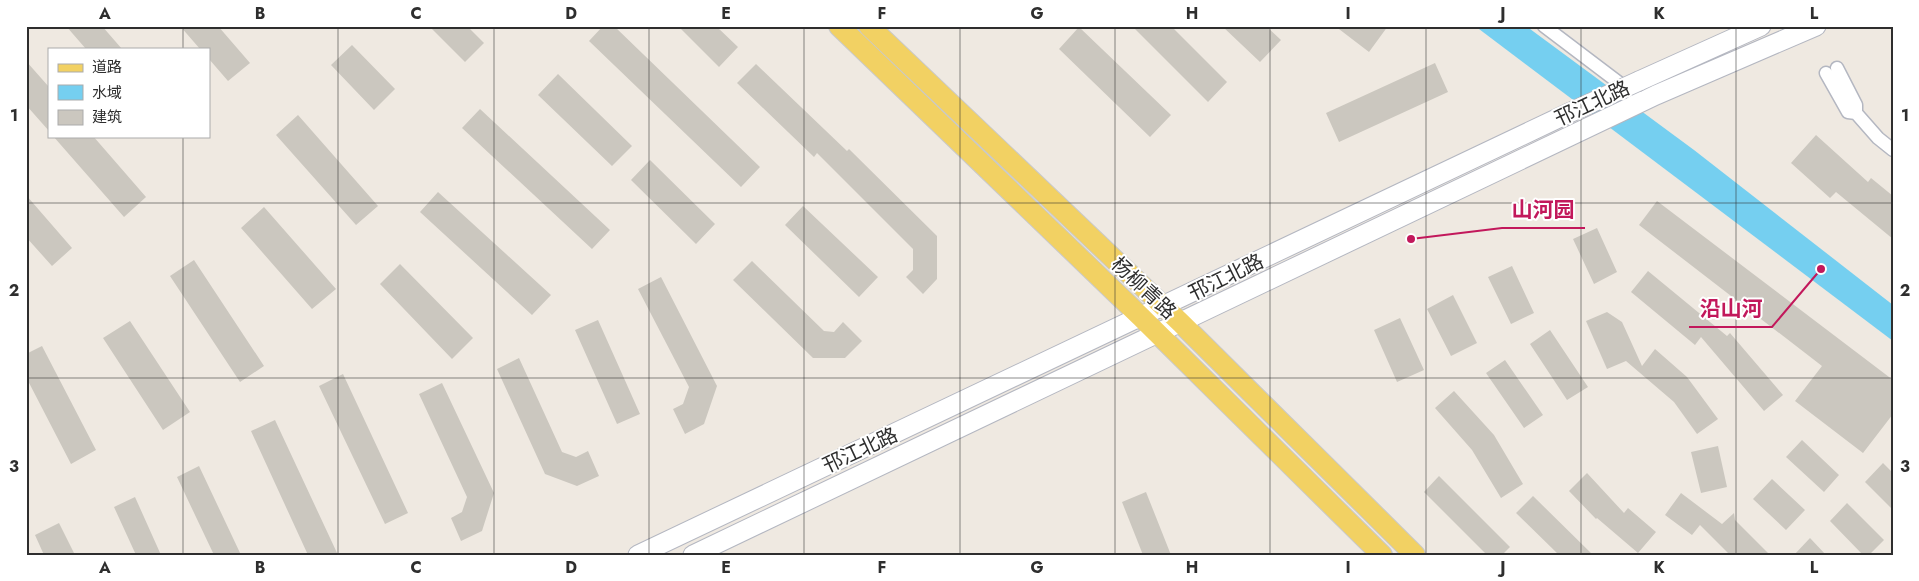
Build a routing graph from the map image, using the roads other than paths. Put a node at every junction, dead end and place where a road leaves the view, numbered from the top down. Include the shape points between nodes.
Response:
1 (839, 26) edge
2 (869, 26) edge
3 (1544, 26) edge
4 (1761, 26) edge
5 (1816, 26) edge
6 (1832, 71) dead end
7 (1650, 98) junction
8 (1893, 150) edge
9 (1163, 307) junction
10 (1141, 317) junction
11 (1180, 323) junction
12 (1157, 334) junction
13 (638, 555) edge
14 (693, 555) edge
15 (1382, 555) edge
16 (1415, 555) edge

1 - 10 main road, 杨柳青路
2 - 9 main road, 杨柳青路
3 - 7 street
4 - 9 main road, 邗江北路, bridge via 1569,113
5 - 7 main road, 邗江北路
6 - 8 street via 1856,106 1856,113
7 - 11 main road, 邗江北路
9 - 10 main road, 邗江北路
9 - 11 main road, 杨柳青路
10 - 12 main road, 杨柳青路
10 - 13 main road, 邗江北路
11 - 12 main road, 邗江北路
11 - 16 main road, 杨柳青路
12 - 14 main road, 邗江北路
12 - 15 main road, 杨柳青路

